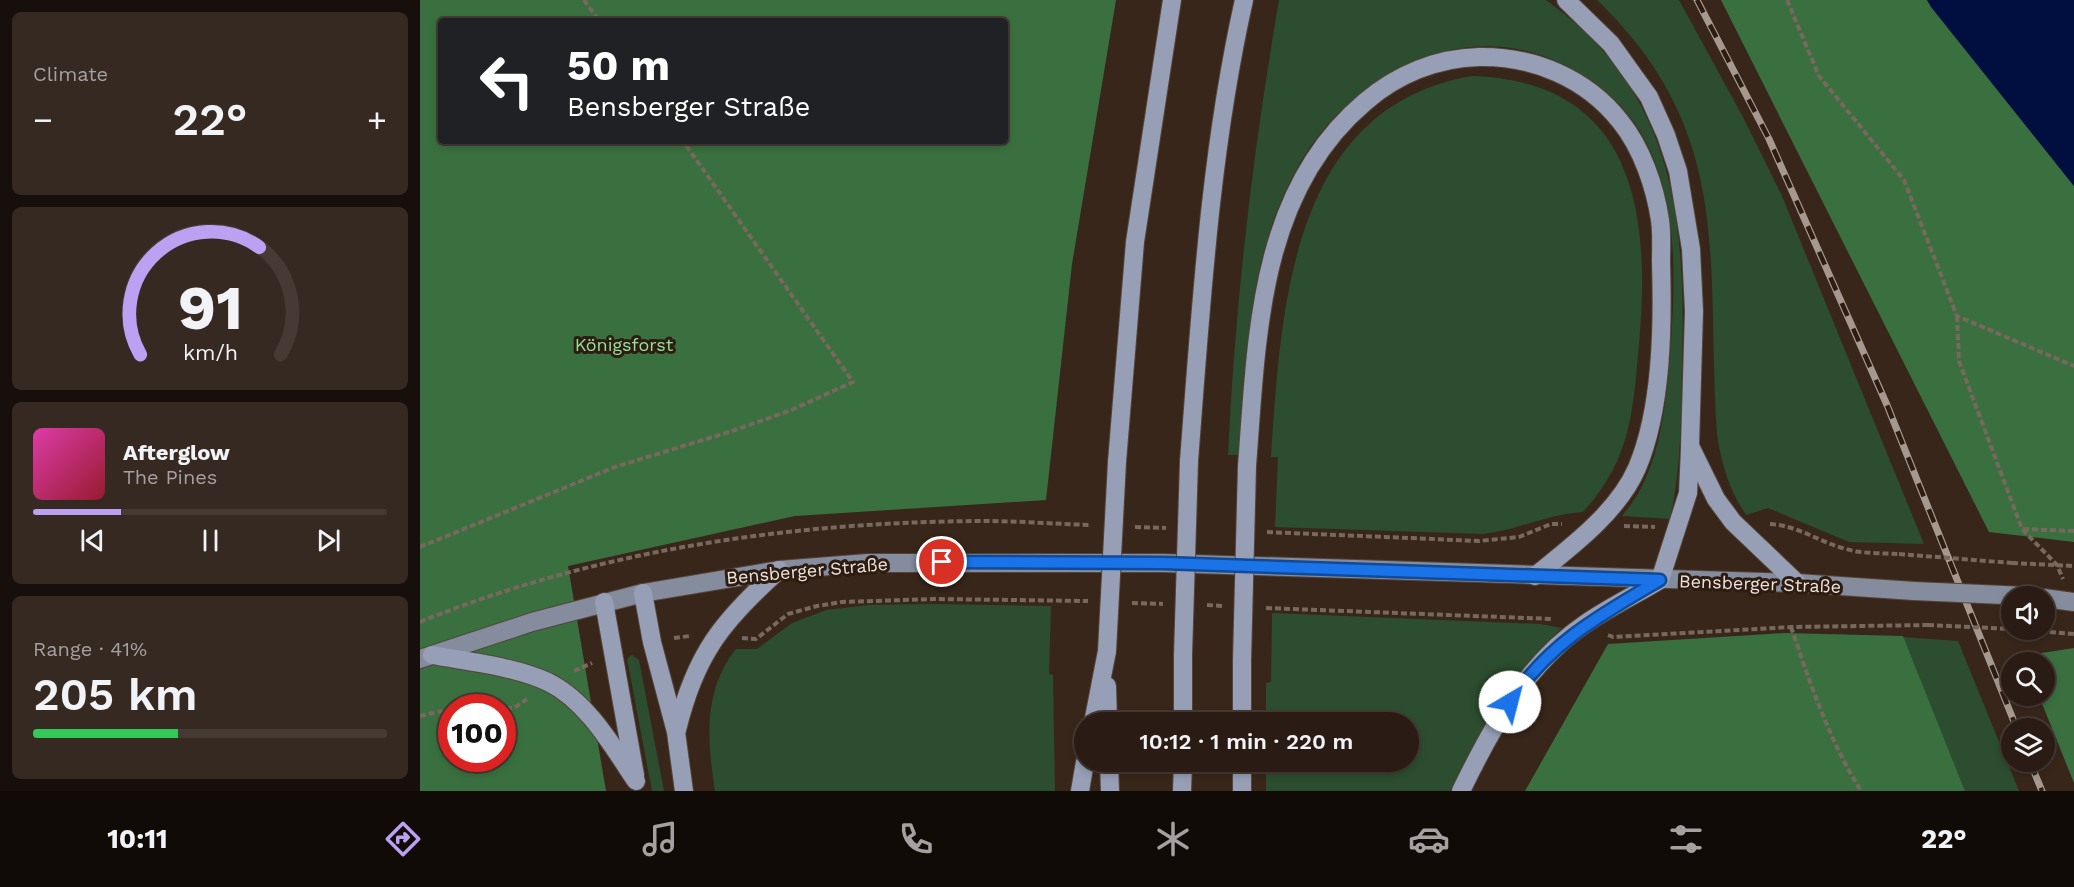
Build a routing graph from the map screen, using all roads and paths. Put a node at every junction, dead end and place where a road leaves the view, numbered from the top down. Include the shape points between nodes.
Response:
1 (584, 0) edge
2 (1172, 0) edge
3 (1244, 0) edge
4 (1566, 0) edge
5 (1787, 0) edge
6 (597, 18) edge
7 (685, 144) edge
8 (1957, 316) junction
9 (2074, 366) edge
10 (1690, 446) junction
11 (1733, 522) junction
12 (1593, 524) junction
13 (1099, 525) dead end
14 (1123, 526) dead end
15 (1170, 528) dead end
16 (1678, 528) junction
17 (2022, 529) junction
18 (2074, 531) edge
19 (1263, 532) dead end
20 (420, 548) edge
21 (2057, 565) junction
22 (2074, 566) edge
23 (779, 570) junction
24 (1535, 576) junction
25 (1660, 580) junction
26 (1797, 583) junction
27 (643, 593) junction
28 (2001, 595) edge
29 (2055, 599) edge
30 (604, 602) junction
31 (2074, 602) edge
32 (420, 622) edge
33 (1928, 625) dead end
34 (1791, 627) dead end
35 (2001, 628) edge
36 (2055, 632) edge
37 (2074, 634) edge
38 (1107, 651) junction
39 (426, 657) edge
40 (1095, 712) edge
41 (1108, 712) edge
42 (1183, 712) edge
43 (1242, 712) edge
44 (438, 713) edge
45 (420, 716) edge
46 (676, 732) junction
47 (1083, 772) edge
48 (1109, 772) edge
49 (1183, 772) edge
50 (1242, 772) edge
51 (637, 786) edge
52 (684, 791) edge
53 (1080, 791) edge
54 (1110, 791) edge
55 (1182, 791) edge
56 (1242, 791) edge
57 (1461, 791) edge
58 (1861, 791) edge

1 - 6 path
2 - 38 highway, bridge via 1135,242
3 - 42 highway, bridge via 1216,168 1203,279 1189,461
4 - 10 highway via 1611,44 1649,98 1678,171 1690,239 1693,290
5 - 8 path via 1819,76 1904,180
7 - 20 path via 853,382 732,432 615,467
8 - 9 path
8 - 17 path via 1959,361
10 - 11 highway via 1716,499
10 - 16 highway via 1688,493
11 - 21 path, bridge via 1791,526 1849,550
11 - 26 highway
12 - 16 path
12 - 19 path via 1551,524 1520,537 1479,541
12 - 24 highway
12 - 43 highway, bridge via 1616,501 1636,470 1649,430 1657,377 1663,306 1660,221 1637,147 1620,121 1591,94 1545,67 1517,60 1466,57 1396,78 1356,110 1316,157 1287,212 1266,277 1247,466
13 - 32 path via 982,521 729,538 581,570
14 - 15 path
16 - 25 highway
17 - 18 path
17 - 21 path
21 - 22 path
21 - 31 path
23 - 24 main road, Bensberger Straße via 868,563 1151,563
23 - 27 main road, Bensberger Straße
23 - 46 highway via 747,599 704,653 686,691
24 - 25 main road, Bensberger Straße
25 - 26 main road, Bensberger Straße
25 - 57 highway via 1585,624 1546,658 1503,712
26 - 28 main road, Bensberger Straße, bridge
27 - 30 main road, Bensberger Straße
27 - 46 highway
29 - 31 main road
30 - 39 main road, Bensberger Straße
30 - 51 highway
33 - 35 path, bridge
34 - 58 path via 1823,714
36 - 37 path
38 - 40 highway
38 - 41 highway
39 - 51 highway via 507,670 549,682 601,730
44 - 45 path
46 - 52 highway
47 - 53 highway
48 - 54 highway
49 - 55 highway
50 - 56 highway

